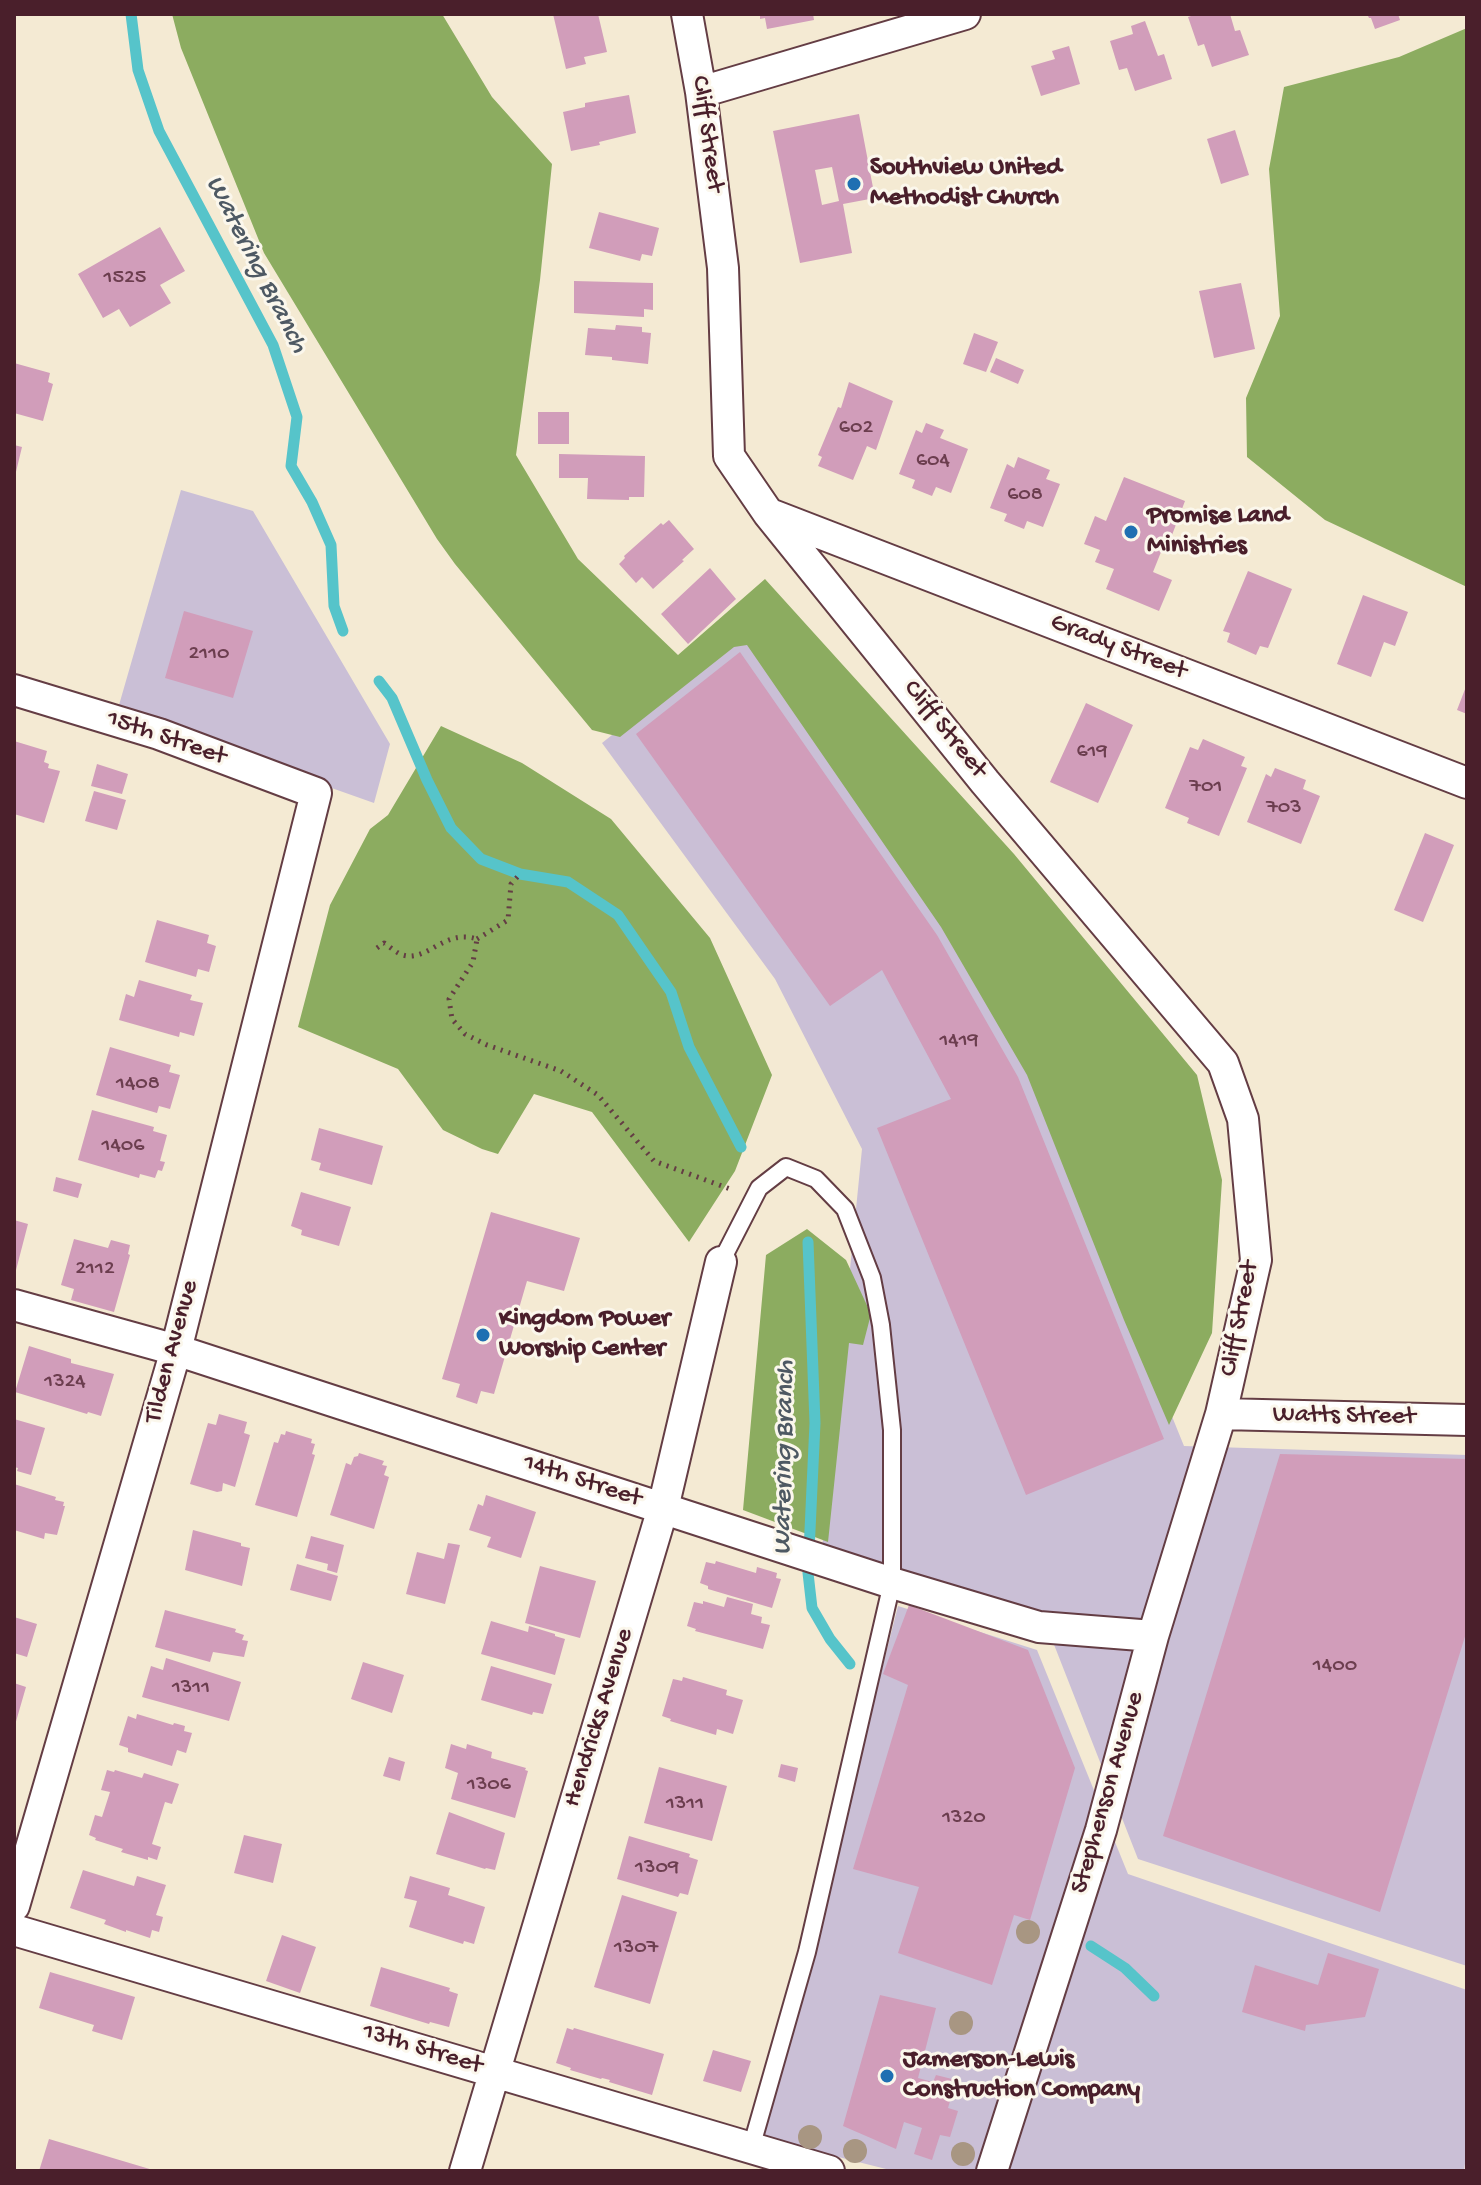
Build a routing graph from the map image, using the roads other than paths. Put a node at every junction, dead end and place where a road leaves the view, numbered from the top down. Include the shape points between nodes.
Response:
1 (687, 14) edge
2 (965, 14) edge
3 (701, 92) junction
4 (768, 513) junction
5 (14, 690) edge
6 (1467, 783) edge
7 (316, 793) joint
8 (721, 1262) joint
9 (14, 1305) edge
10 (176, 1350) junction
11 (1221, 1414) junction
12 (1467, 1420) edge
13 (663, 1508) junction
14 (892, 1583) junction
15 (1153, 1636) junction
16 (14, 1906) edge
17 (14, 1930) edge
18 (494, 2072) junction
19 (751, 2148) junction
20 (465, 2171) edge
21 (829, 2171) edge
22 (992, 2171) edge

1 - 3 street, Cliff Street
2 - 3 street
3 - 4 street, Cliff Street via 723,268 729,456
4 - 6 street, Grady Street
4 - 11 street, Cliff Street via 985,782 1223,1063 1243,1119 1256,1260
5 - 7 street, 15th Street via 159,734
7 - 10 street, Tilden Avenue
8 - 13 street, Hendricks Avenue
8 - 14 lane via 759,1188 786,1167 816,1179 845,1209 872,1278 881,1325 892,1430
9 - 10 street, 14th Street
10 - 13 street, 14th Street
10 - 16 street, Tilden Avenue
11 - 12 street, Watts Street
11 - 15 street, Stephenson Avenue
13 - 14 street, 14th Street
13 - 18 street, Hendricks Avenue
14 - 15 street, 14th Street via 1039,1627
14 - 19 lane via 807,1952
15 - 22 street, Stephenson Avenue via 1101,1830
17 - 18 street, 13th Street
18 - 19 street, 13th Street
18 - 20 street, Hendricks Avenue
19 - 21 street, 13th Street

